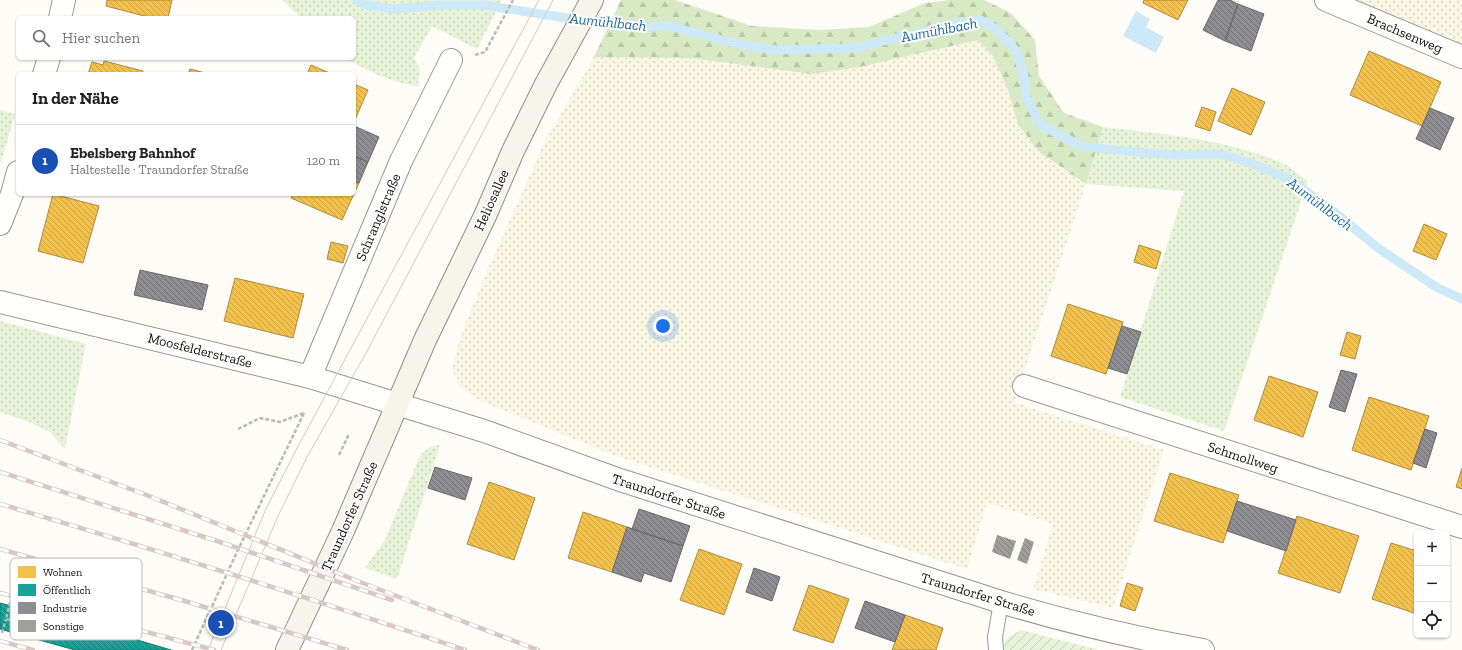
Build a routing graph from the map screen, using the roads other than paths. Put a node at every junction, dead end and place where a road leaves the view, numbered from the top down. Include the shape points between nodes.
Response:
1 (64, 0) edge
2 (1326, 0) edge
3 (591, 2) edge
4 (60, 16) edge
5 (1462, 57) edge
6 (48, 60) edge
7 (451, 60) road end
8 (44, 72) edge
9 (16, 179) edge
10 (0, 224) edge
11 (0, 302) edge
12 (310, 377) junction
13 (1024, 386) dead end
14 (398, 404) junction
15 (1462, 527) edge
16 (1001, 602) junction
17 (287, 650) edge
18 (996, 650) edge
19 (1202, 650) edge

1 - 4 street
2 - 5 street, Brachsenweg
3 - 14 street, Heliosallee via 513,151
6 - 8 street
7 - 12 street, Schranglstraße via 402,161
9 - 10 street
11 - 12 street, Moosfelderstraße
12 - 14 street, Moosfelderstraße
13 - 15 street, Schmollweg
14 - 16 street, Traundorfer Straße via 484,431 620,480
14 - 17 street, Traundorfer Straße via 343,531
16 - 18 lane via 995,637
16 - 19 street, Traundorfer Straße via 1133,638

